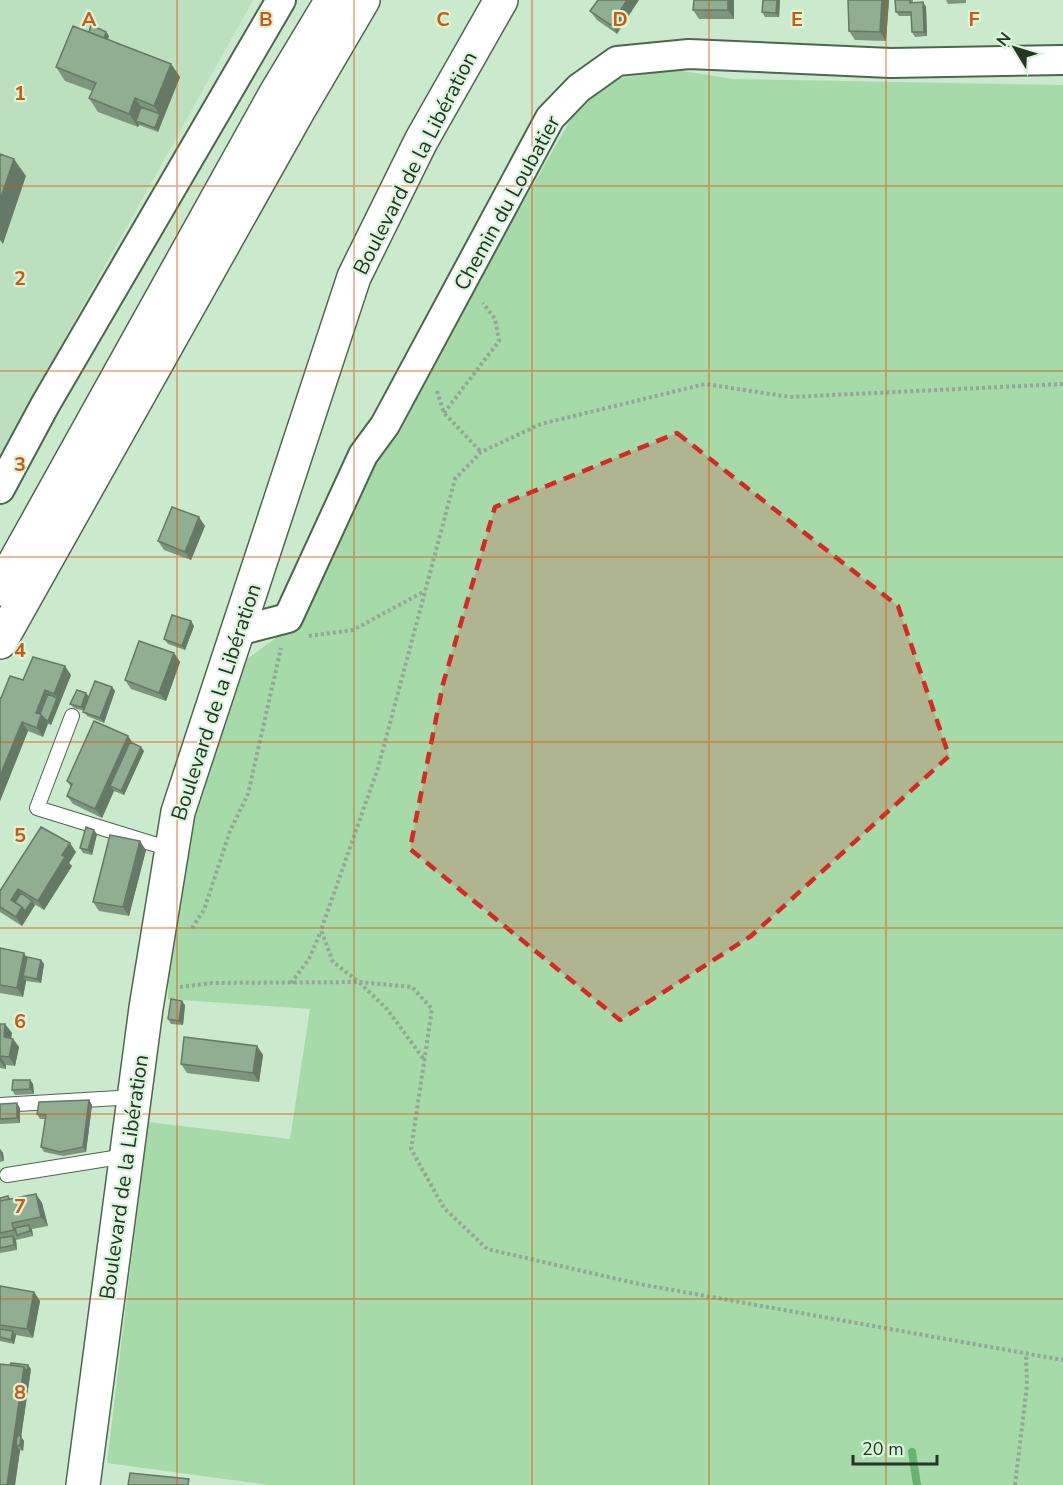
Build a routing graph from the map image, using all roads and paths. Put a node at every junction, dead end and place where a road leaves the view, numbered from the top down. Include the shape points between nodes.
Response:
1 (281, 0) edge
2 (332, 0) edge
3 (363, 0) edge
4 (501, 0) edge
5 (1063, 60) edge
6 (464, 279) junction
7 (424, 353) junction
8 (1063, 384) edge
9 (444, 413) junction
10 (481, 452) junction
11 (0, 489) edge
12 (0, 590) edge
13 (425, 591) junction
14 (288, 618) junction
15 (238, 631) junction
16 (0, 642) edge
17 (72, 716) dead end
18 (172, 850) junction
19 (321, 930) junction
20 (186, 937) dead end
21 (291, 982) junction
22 (359, 982) junction
23 (150, 991) junction
24 (424, 1061) junction
25 (135, 1097) junction
26 (0, 1105) edge
27 (127, 1156) junction
28 (7, 1175) dead end
29 (1026, 1354) junction
30 (1063, 1360) edge
31 (83, 1485) edge
32 (1015, 1485) edge

1 - 11 street
2 - 12 street
3 - 16 street
4 - 15 street, Boulevard de la Libération via 421,141 354,277
5 - 6 street, Chemin du Loubatier via 891,63 689,54 617,61 579,88 550,118
6 - 7 street, Chemin du Loubatier
6 - 9 path via 495,319 499,341
7 - 9 path
7 - 14 street, Chemin du Loubatier via 385,425 363,455
8 - 10 path via 790,397 705,384 541,424
9 - 10 path
10 - 13 path via 455,479
13 - 14 path via 353,630 311,637
13 - 19 path via 378,768
14 - 15 street
14 - 20 path via 248,794 230,831 204,910
15 - 18 street, Boulevard de la Libération via 178,812
17 - 18 lane via 37,808
18 - 23 street, Boulevard de la Libération
19 - 21 path via 309,959
19 - 22 path via 333,962
21 - 22 path
21 - 23 path via 211,983
22 - 24 path via 387,1009
22 - 24 path via 412,987 432,1009
23 - 25 street, Boulevard de la Libération
24 - 29 path via 411,1149 444,1208 487,1249 639,1284
25 - 26 lane
25 - 27 street, Boulevard de la Libération
27 - 28 lane
27 - 31 street, Boulevard de la Libération
29 - 30 path
29 - 32 path

